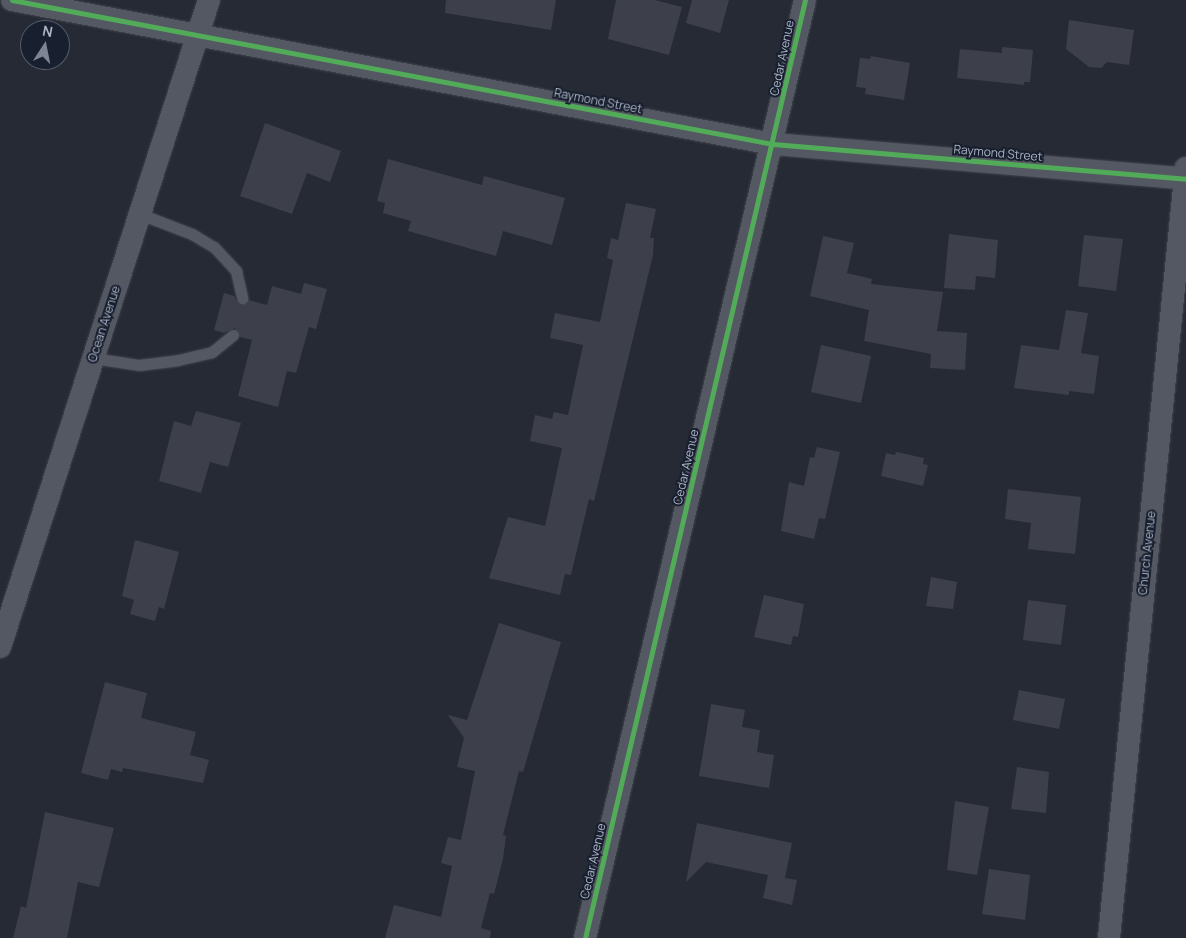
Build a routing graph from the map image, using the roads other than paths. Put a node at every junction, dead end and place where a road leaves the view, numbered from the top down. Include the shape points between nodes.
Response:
1 (12, 0) edge
2 (209, 0) edge
3 (805, 0) edge
4 (197, 37) junction
5 (773, 144) junction
6 (1186, 175) edge
7 (140, 214) junction
8 (242, 298) dead end
9 (233, 335) dead end
10 (93, 358) junction
11 (0, 647) edge
12 (584, 938) edge
13 (1108, 938) edge

1 - 4 street, Raymond Street
2 - 4 street, Ocean Avenue
3 - 5 street, Cedar Avenue
4 - 5 street, Raymond Street
4 - 7 street, Ocean Avenue
5 - 6 street, Raymond Street
5 - 12 street, Cedar Avenue
6 - 13 street, Church Avenue
7 - 8 lane via 192,234 214,247 236,271
7 - 10 street, Ocean Avenue
9 - 10 lane via 212,352 178,360 139,365
10 - 11 street, Ocean Avenue

